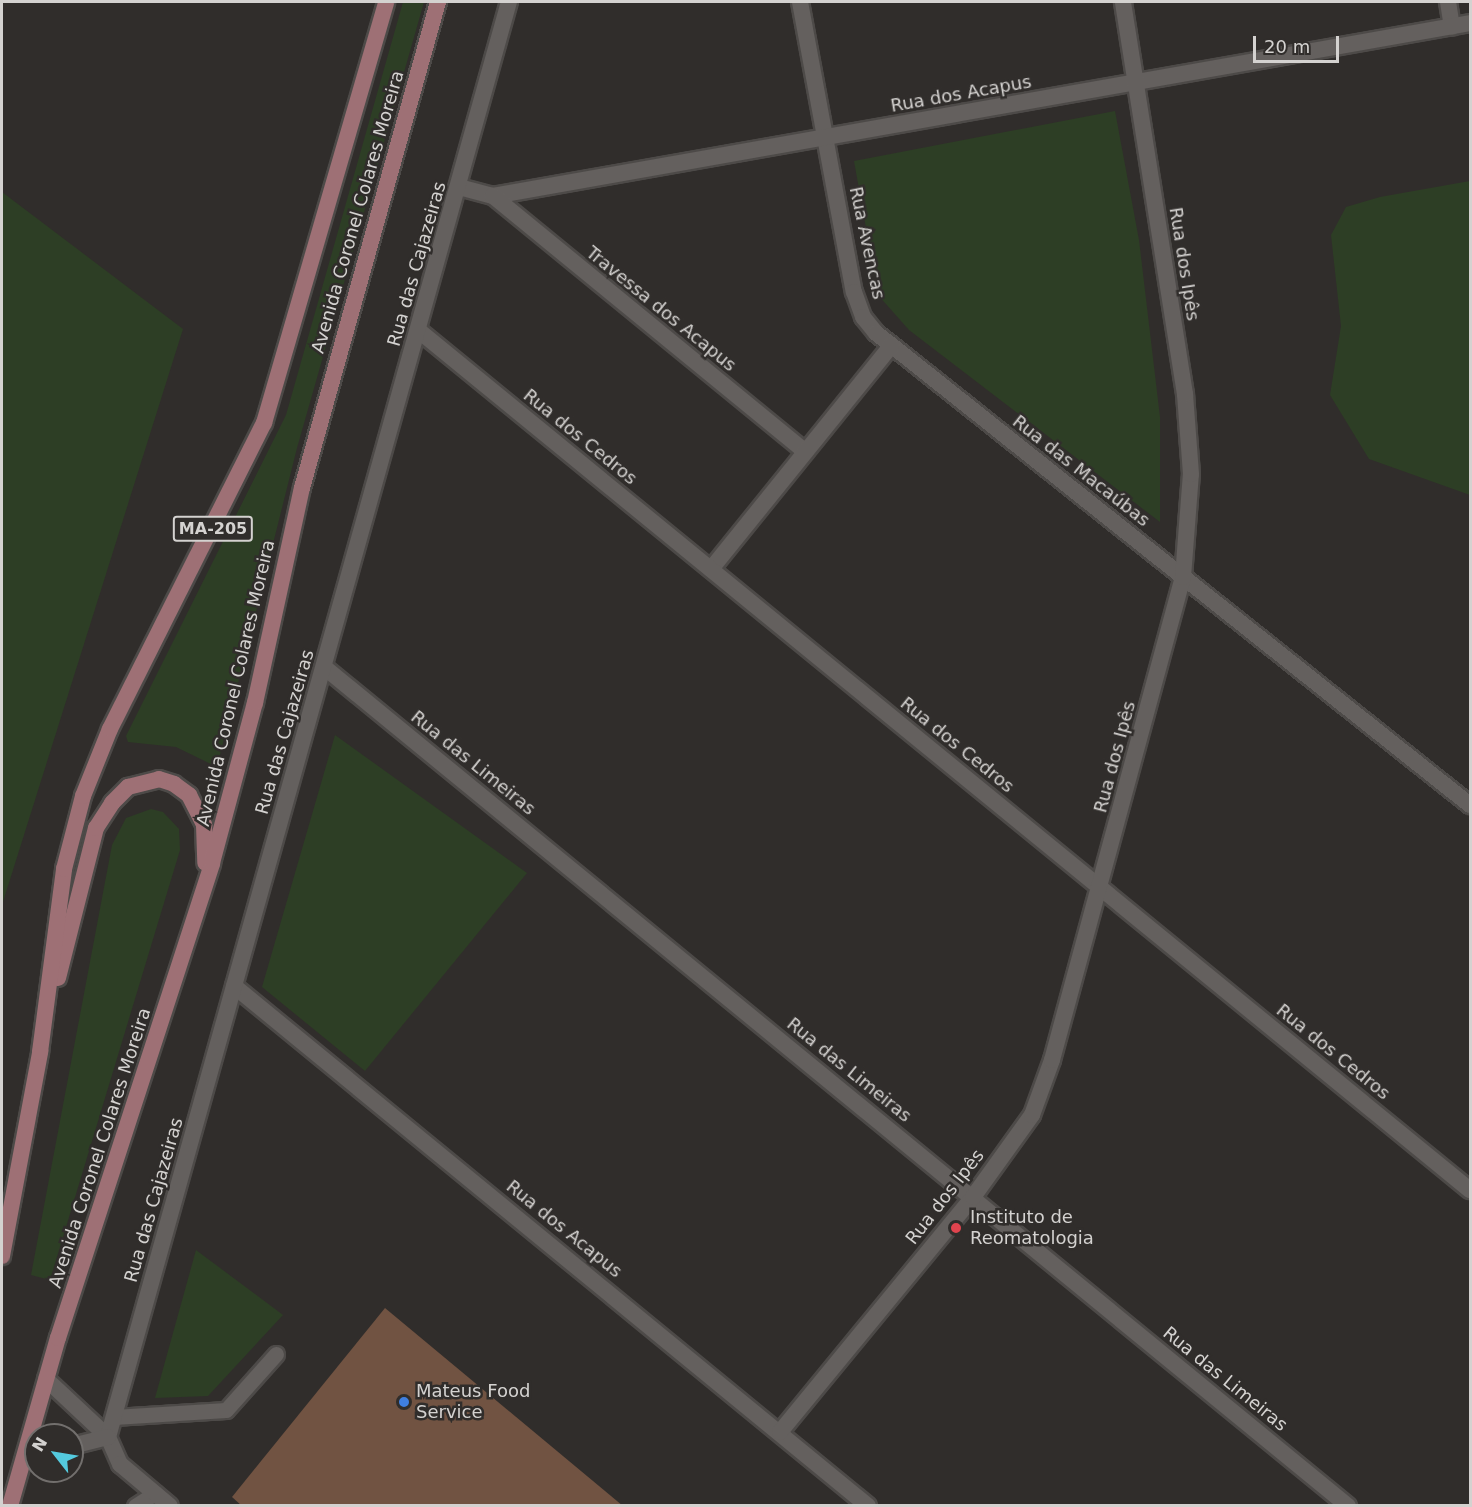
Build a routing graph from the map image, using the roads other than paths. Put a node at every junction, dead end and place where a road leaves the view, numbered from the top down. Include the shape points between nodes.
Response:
1 (386, 2) edge
2 (438, 2) edge
3 (509, 2) edge
4 (800, 2) edge
5 (1123, 2) edge
6 (1448, 2) edge
7 (1470, 23) edge
8 (1452, 27) junction
9 (1136, 83) junction
10 (826, 137) junction
11 (459, 187) junction
12 (493, 196) junction
13 (418, 330) junction
14 (891, 346) junction
15 (805, 451) junction
16 (711, 569) junction
17 (1183, 577) junction
18 (324, 667) junction
19 (1470, 805) edge
20 (1100, 887) junction
21 (202, 893) junction
22 (234, 986) junction
23 (40, 1052) junction
24 (1470, 1190) edge
25 (973, 1197) junction
26 (2, 1256) edge
27 (276, 1354) dead end
28 (46, 1379) junction
29 (114, 1417) junction
30 (37, 1423) edge
31 (780, 1432) junction
32 (108, 1437) junction
33 (84, 1443) edge
34 (24, 1471) edge
35 (155, 1493) junction
36 (10, 1506) edge
37 (135, 1506) edge
38 (170, 1506) edge
39 (868, 1506) edge
40 (1348, 1506) edge

1 - 23 main road, Avenida Coronel Colares Moreira / MA-205 via 264,423 110,729 83,796 63,869
2 - 21 main road, Avenida Coronel Colares Moreira via 317,428 248,733
3 - 11 street, Rua das Cajazeiras
4 - 10 street
5 - 9 street, Rua dos Ipês
6 - 8 street
7 - 8 street, Rua dos Acapus
8 - 9 street, Rua dos Acapus
9 - 10 street, Rua dos Acapus
9 - 17 street, Rua dos Ipês via 1185,394 1191,474
10 - 12 street, Rua dos Acapus
10 - 14 street, Rua Avencas via 854,292 863,317
11 - 12 street, Rua dos Acapus
11 - 13 street, Rua das Cajazeiras
12 - 15 street, Travessa dos Acapus
13 - 16 street, Rua dos Cedros
13 - 18 street, Rua das Cajazeiras
14 - 15 street
14 - 17 street, Rua das Macaúbas
15 - 16 street
16 - 20 street, Rua dos Cedros
17 - 19 street, Rua das Macaúbas
17 - 20 street, Rua dos Ipês
18 - 22 street, Rua das Cajazeiras
18 - 25 street, Rua das Limeiras
20 - 24 street, Rua dos Cedros
20 - 25 street, Rua dos Ipês via 1043,1091 1032,1115
21 - 23 main road via 206,838 195,803 166,781 149,779 128,787 106,810 94,836
21 - 28 main road, Avenida Coronel Colares Moreira
22 - 29 street, Rua das Cajazeiras
22 - 31 street, Rua dos Acapus
23 - 26 main road, Avenida Coronel Colares Moreira
25 - 31 street, Rua dos Ipês
25 - 40 street, Rua das Limeiras
27 - 29 lane via 226,1410
28 - 30 main road, Avenida Coronel Colares Moreira
28 - 32 street
29 - 32 street, Rua das Cajazeiras
31 - 39 street, Rua dos Acapus
32 - 33 street
32 - 35 street via 120,1464
34 - 36 main road, Avenida Coronel Colares Moreira
35 - 37 lane
35 - 38 street

